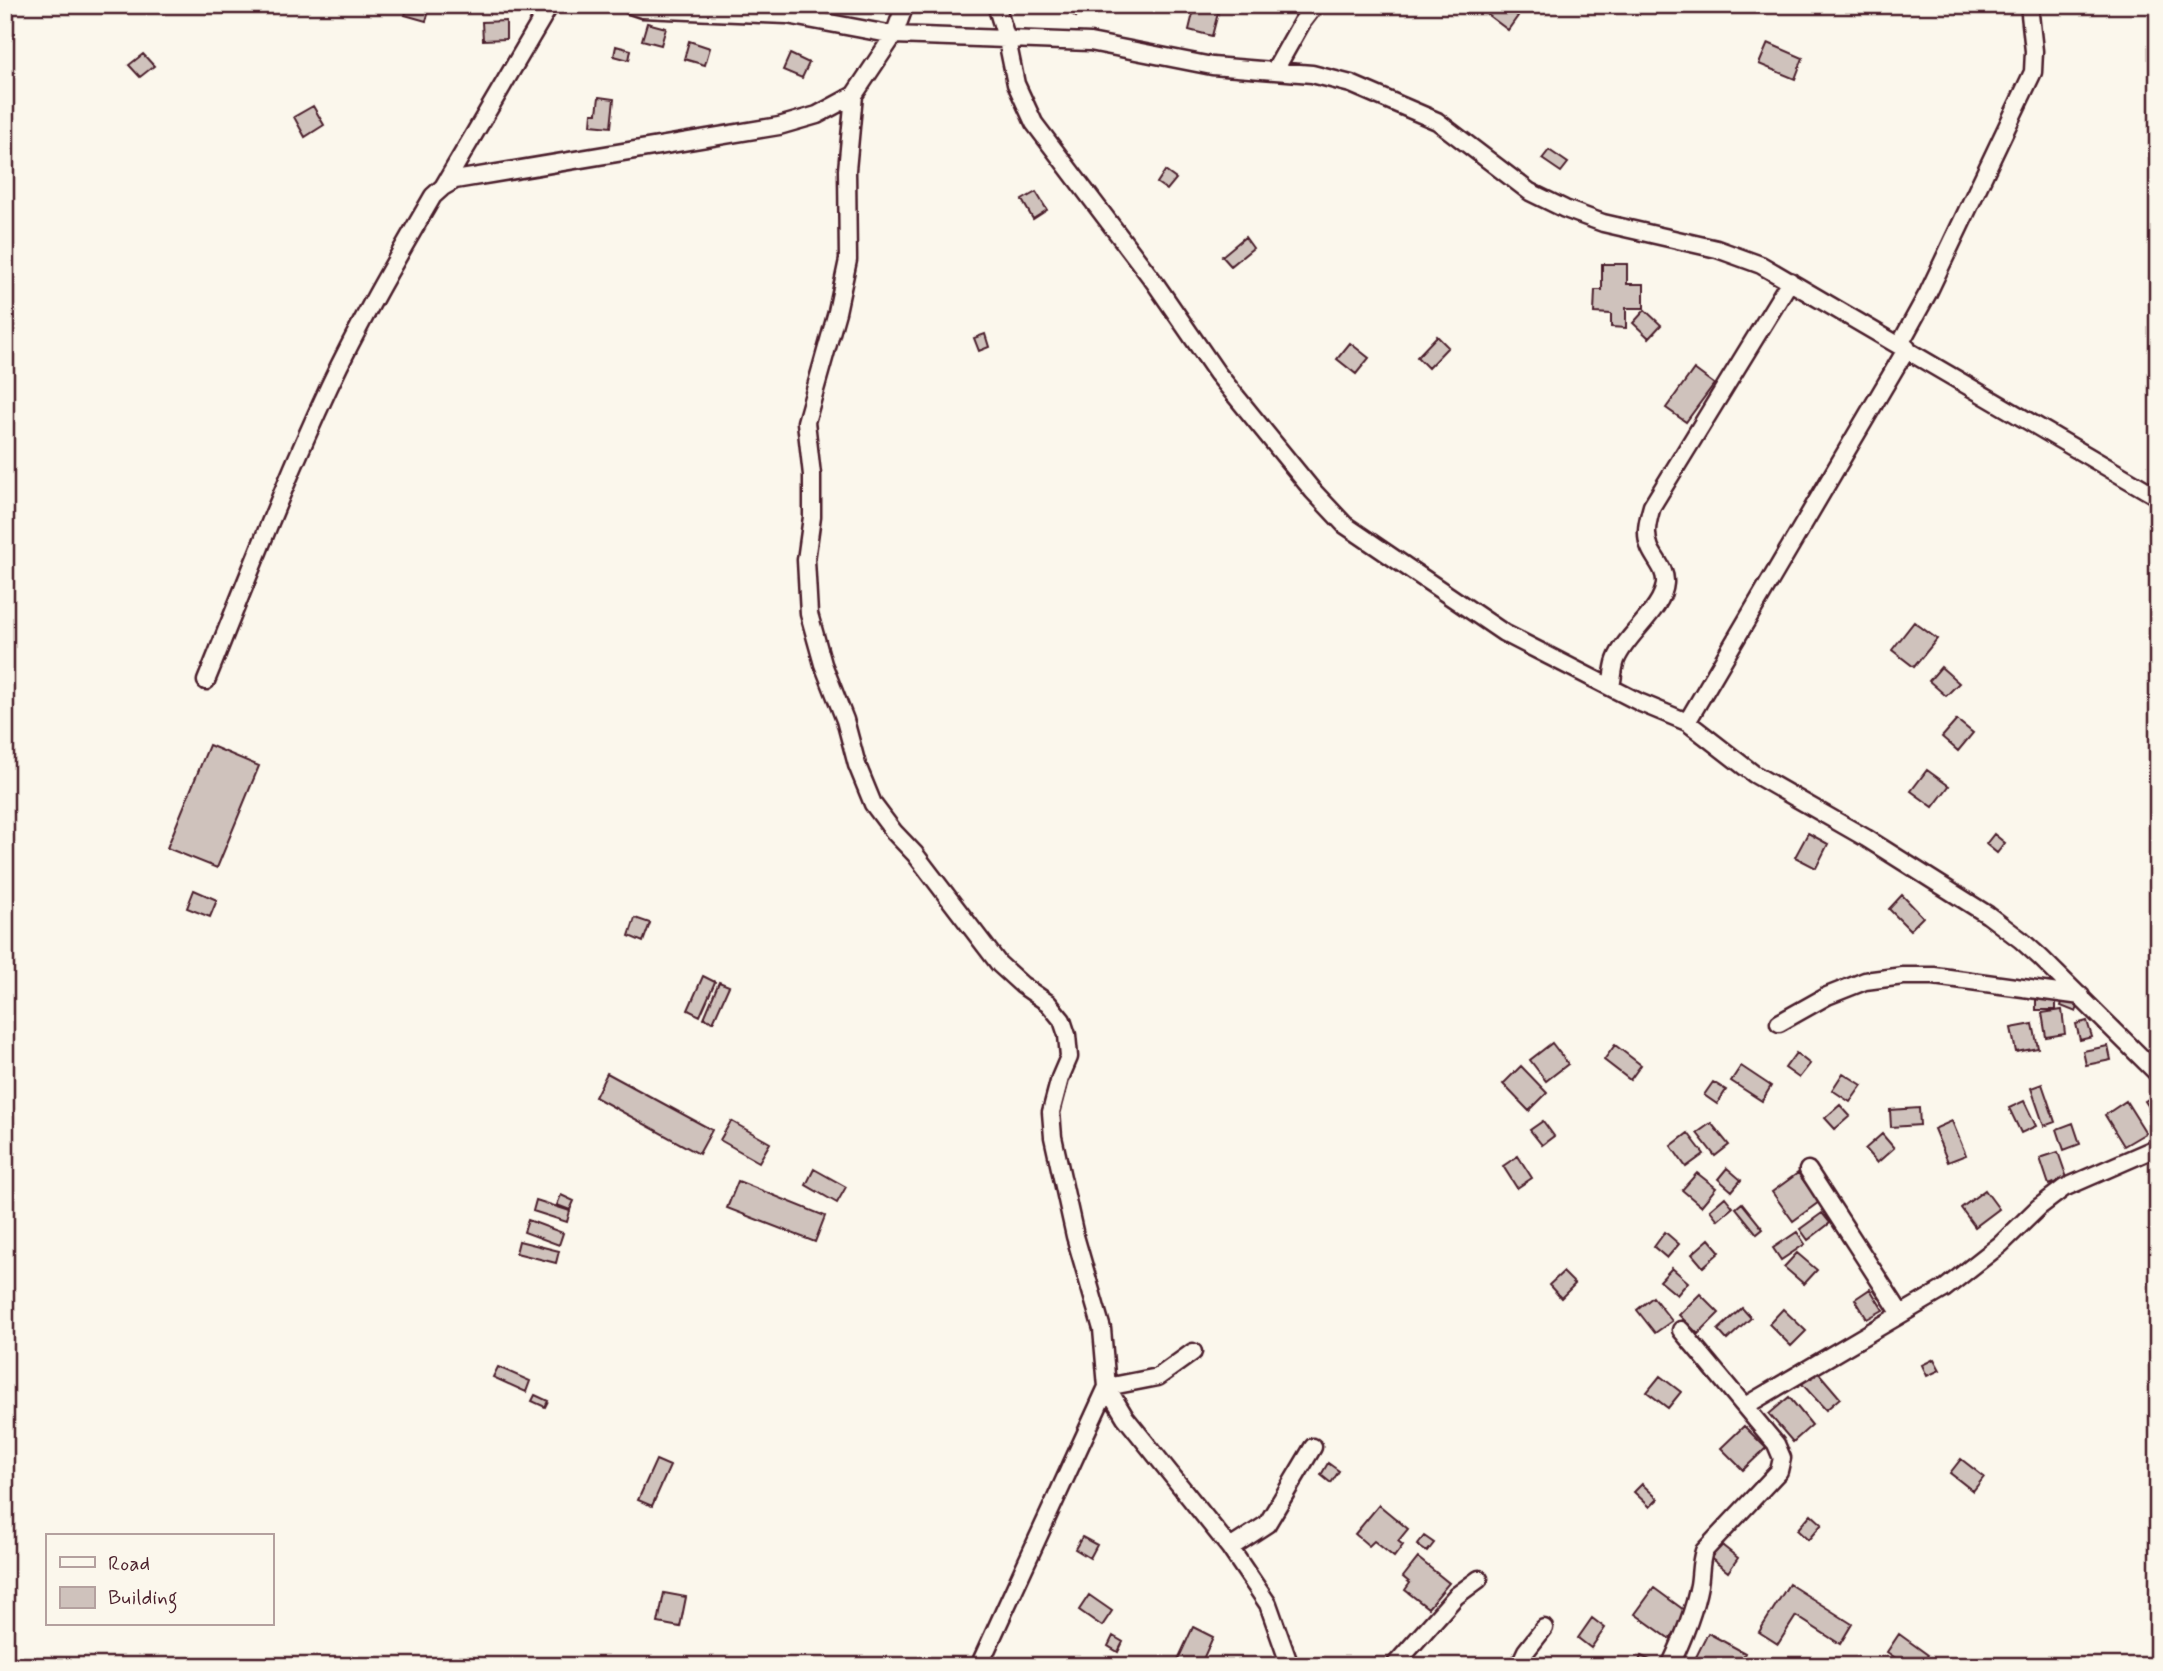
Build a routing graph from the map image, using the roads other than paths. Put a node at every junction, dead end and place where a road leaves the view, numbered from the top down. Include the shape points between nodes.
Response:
1 (550, 5) edge
2 (630, 5) edge
3 (905, 5) edge
4 (996, 5) edge
5 (1315, 5) edge
6 (2029, 5) edge
7 (894, 35) junction
8 (1007, 40) junction
9 (1275, 70) junction
10 (854, 95) junction
11 (443, 187) junction
12 (1790, 281) junction
13 (1903, 346) junction
14 (2158, 497) edge
15 (206, 681) dead end
16 (1611, 687) junction
17 (1687, 722) junction
18 (2081, 996) junction
19 (1779, 1023) dead end
20 (2157, 1070) edge
21 (2158, 1147) edge
22 (1808, 1170) dead end
23 (1901, 1314) junction
24 (1681, 1330) dead end
25 (1193, 1352) dead end
26 (1107, 1387) junction
27 (1745, 1406) junction
28 (1313, 1447) dead end
29 (1230, 1548) junction
30 (1479, 1579) dead end
31 (1544, 1628) dead end
32 (979, 1666) edge
33 (1290, 1666) edge
34 (1394, 1666) edge
35 (1519, 1666) edge
36 (1670, 1666) edge

1 - 11 street
2 - 7 street via 787,15
3 - 7 street
4 - 8 street
5 - 9 street
6 - 13 street via 2033,72
7 - 8 street
7 - 10 street
8 - 9 street via 1090,43 1212,66
8 - 16 street via 1016,84 1034,123 1217,373 1345,525 1504,633
9 - 12 street via 1351,84 1437,121 1530,192 1565,209 1603,223 1717,249
10 - 11 street via 817,115 779,126 455,180
10 - 26 street via 847,170 848,260 806,422 812,475 806,560 809,614 873,804 999,964 1062,1020 1069,1057 1052,1112 1053,1137 1102,1329
11 - 15 street via 433,195 384,281 330,387
12 - 13 street
12 - 16 street via 1652,506 1646,526 1665,583 1660,599 1615,661
13 - 14 street
13 - 17 street
16 - 17 street
17 - 18 street via 1754,774 1988,915
18 - 19 street via 1903,976 1865,981
18 - 20 street
21 - 23 street via 2064,1188 1944,1289
22 - 23 street
23 - 27 street
24 - 27 street
25 - 26 street via 1158,1377
26 - 29 street via 1125,1417
26 - 32 street
27 - 36 street via 1776,1444 1782,1458 1779,1471 1704,1551 1694,1604
28 - 29 street via 1267,1524
29 - 33 street via 1268,1604
30 - 34 street via 1456,1596
31 - 35 street

